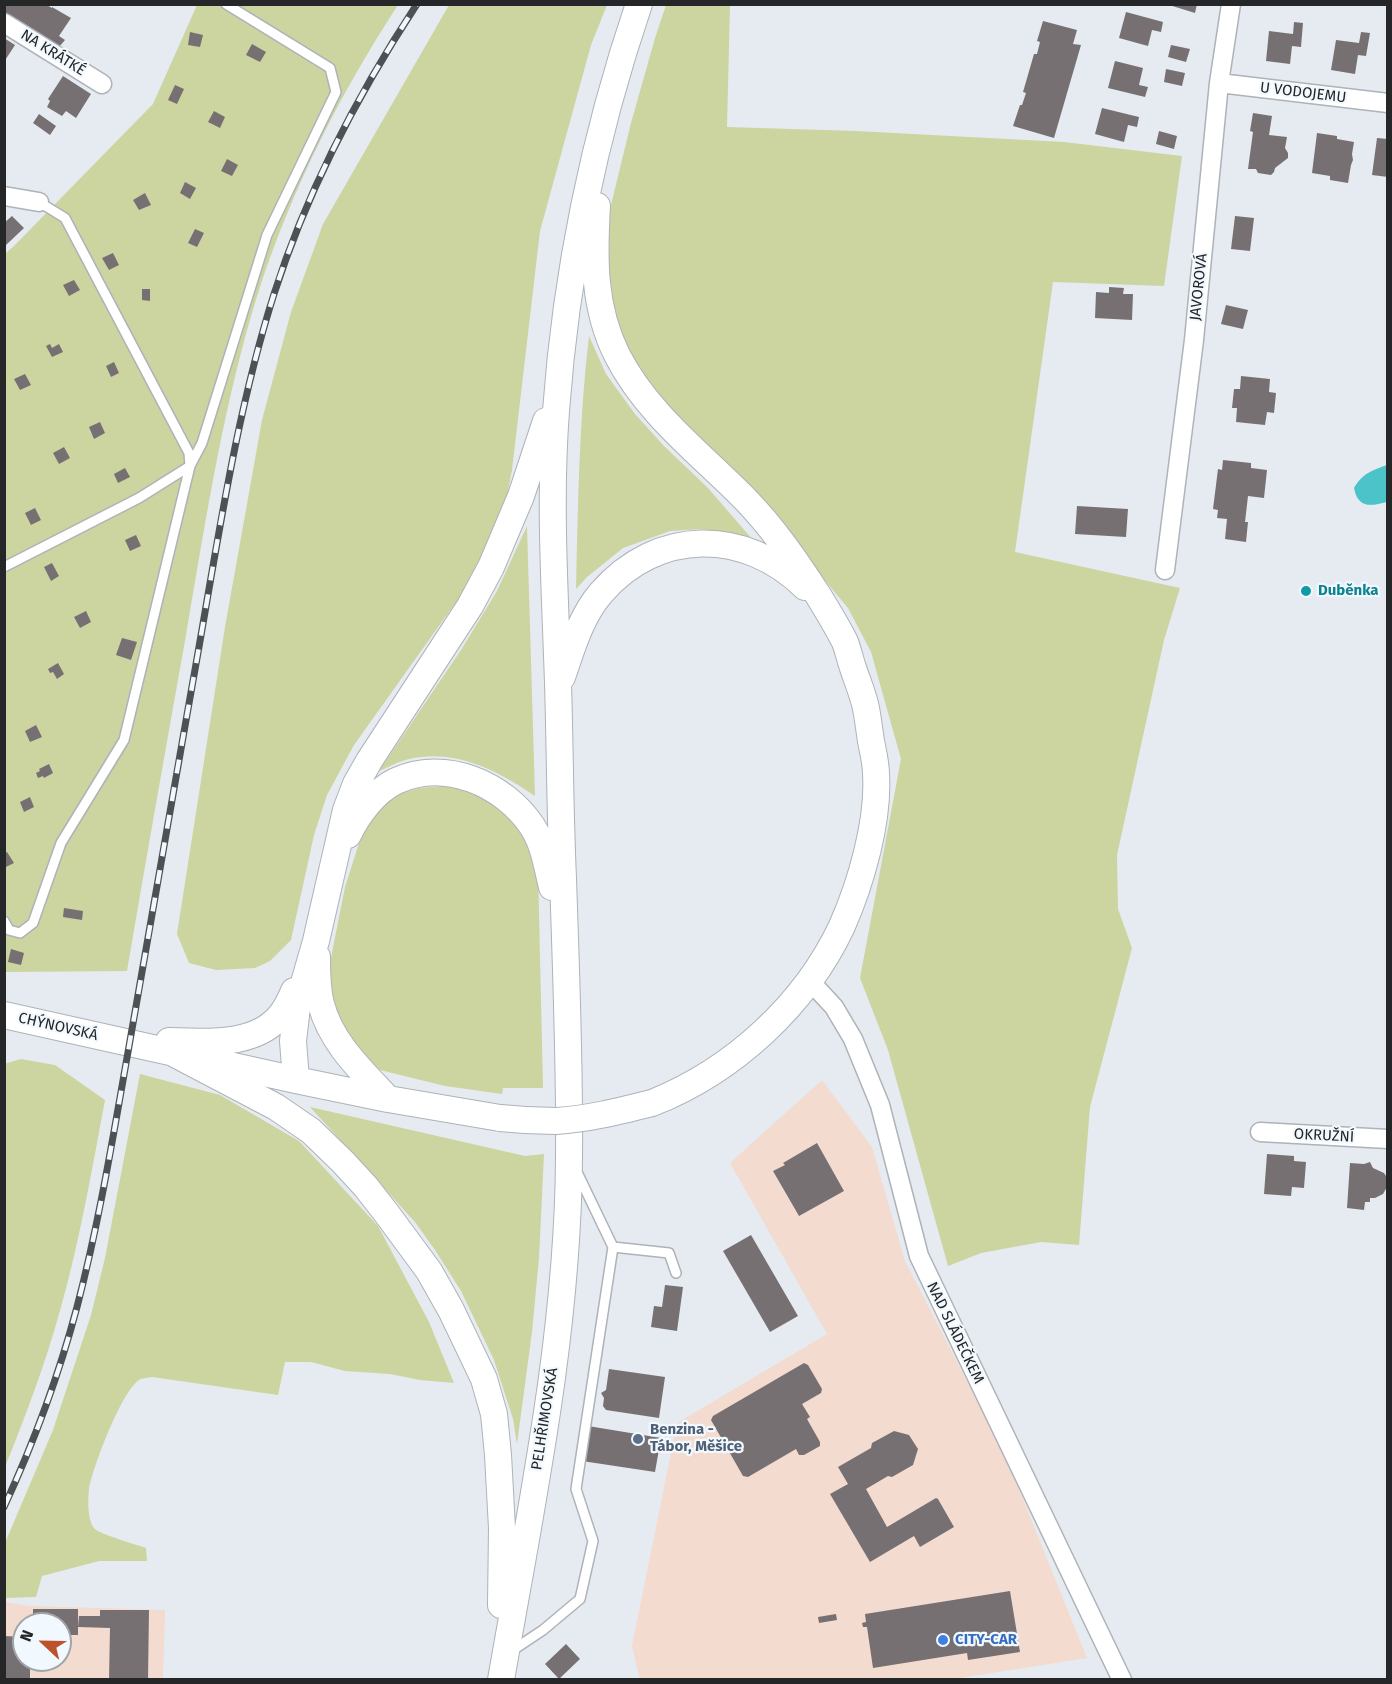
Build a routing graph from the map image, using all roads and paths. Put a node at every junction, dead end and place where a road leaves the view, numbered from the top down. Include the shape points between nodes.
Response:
1 (226, 4) edge
2 (639, 4) edge
3 (1231, 4) edge
4 (4, 23) edge
5 (1220, 83) junction
6 (102, 84) dead end
7 (1388, 103) edge
8 (608, 105) junction
9 (4, 196) edge
10 (39, 202) joint
11 (560, 362) junction
12 (190, 466) junction
13 (4, 567) edge
14 (1165, 570) dead end
15 (825, 606) junction
16 (558, 690) junction
17 (334, 865) junction
18 (7, 925) edge
19 (316, 941) junction
20 (566, 971) junction
21 (810, 981) junction
22 (4, 1015) edge
23 (112, 1039) junction
24 (175, 1054) junction
25 (297, 1080) junction
26 (388, 1099) junction
27 (1260, 1132) dead end
28 (1388, 1139) edge
29 (570, 1156) junction
30 (613, 1247) junction
31 (676, 1273) dead end
32 (506, 1655) junction
33 (500, 1680) edge
34 (1122, 1680) edge

1 - 12 lane via 330,68 336,92 267,235 202,443
2 - 8 main road
3 - 5 street, JAVOROVÁ
4 - 6 street, NA KRÁTKÉ
5 - 7 street, U VODOJEMU
5 - 14 street, JAVOROVÁ via 1194,340
8 - 11 main road via 576,247
8 - 15 main road via 596,208 596,281 607,332 642,394 780,539
9 - 10 street
10 - 12 lane via 65,218 189,453
11 - 16 main road via 553,498
11 - 17 main road via 536,453 495,557 470,606 356,784
12 - 13 lane via 139,498
12 - 18 lane via 124,740 61,843 33,923 20,933
15 - 16 main road via 798,580 747,551 713,543 676,546 639,561 600,595 582,623
15 - 21 main road via 845,643 865,705 876,774 874,817 853,901
16 - 20 main road
17 - 19 main road
17 - 20 main road via 365,808 396,781 435,772 453,773 483,783 522,813 540,841
19 - 23 main road via 289,1003 267,1027 220,1041
19 - 25 main road via 294,1023
19 - 26 main road via 321,1004 328,1024 348,1055
20 - 29 main road, PELHŘIMOVSKÁ
21 - 26 main road, bridge via 748,1046 702,1078 652,1103 614,1113 537,1121
21 - 34 street, NAD SLÁDEČKEM via 834,1008 853,1039 880,1105 919,1256
22 - 23 main road, CHÝNOVSKÁ
23 - 24 main road
24 - 25 main road
24 - 33 main road via 276,1107 311,1131 387,1214 429,1271 451,1310 483,1379 494,1414 502,1551
25 - 26 main road
27 - 28 street, OKRUŽNÍ
29 - 30 lane
29 - 32 main road, PELHŘIMOVSKÁ via 557,1338
30 - 31 lane via 669,1253
30 - 32 lane via 576,1489 593,1541 580,1599
32 - 33 main road, PELHŘIMOVSKÁ

